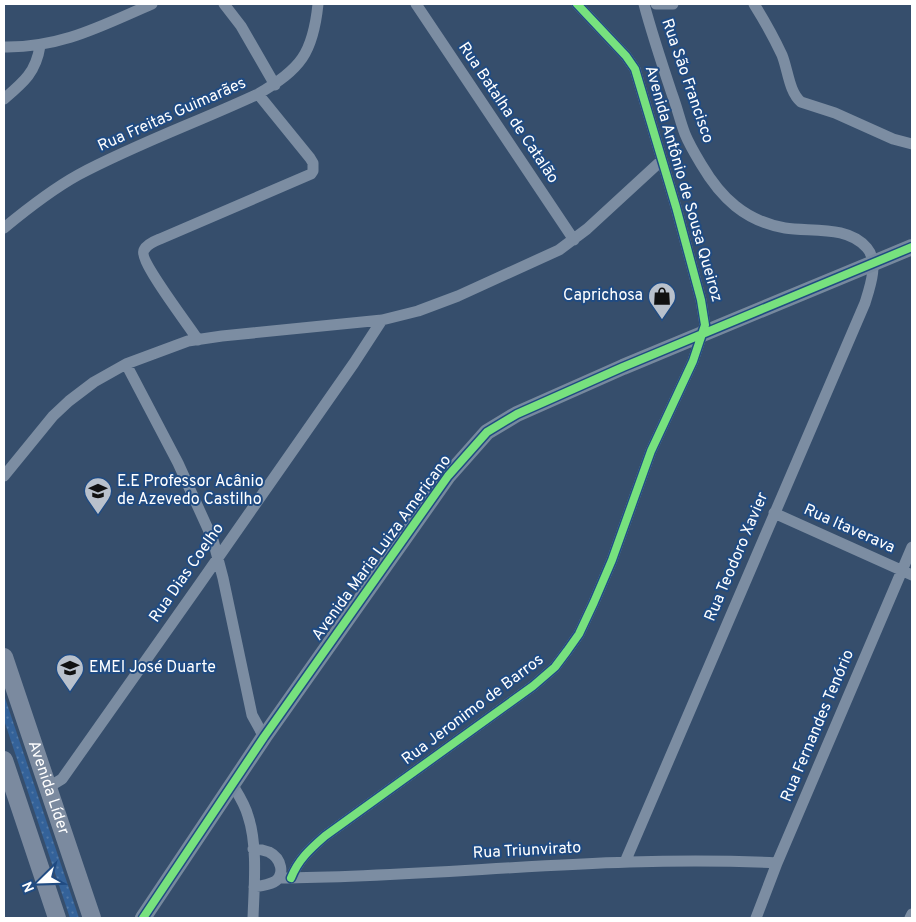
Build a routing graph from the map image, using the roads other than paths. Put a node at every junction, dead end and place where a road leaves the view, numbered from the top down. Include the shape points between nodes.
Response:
1 (152, 4) edge
2 (224, 4) edge
3 (318, 4) edge
4 (416, 4) edge
5 (577, 4) edge
6 (644, 4) edge
7 (656, 4) edge
8 (673, 4) edge
9 (754, 4) edge
10 (40, 46) junction
11 (4, 47) edge
12 (275, 85) junction
13 (258, 94) junction
14 (4, 99) edge
15 (912, 144) edge
16 (662, 160) junction
17 (4, 228) edge
18 (574, 240) junction
19 (912, 247) edge
20 (873, 263) junction
21 (382, 320) junction
22 (702, 333) junction
23 (198, 340) junction
24 (126, 364) junction
25 (4, 476) edge
26 (774, 513) junction
27 (912, 547) edge
28 (218, 557) junction
29 (907, 573) edge
30 (4, 657) edge
31 (264, 736) junction
32 (4, 760) edge
33 (232, 784) junction
34 (47, 788) junction
35 (253, 849) junction
36 (625, 862) junction
37 (777, 863) junction
38 (279, 878) junction
39 (291, 878) junction
40 (254, 887) junction
41 (912, 914) edge
42 (57, 918) edge
43 (92, 918) edge
44 (143, 918) edge
45 (253, 918) edge
46 (756, 918) edge
47 (910, 918) edge

1 - 10 street via 91,31
2 - 12 street
3 - 12 street, Rua Freitas Guimarães via 308,49 292,71
4 - 18 street, Rua Batalha de Catalão
5 - 16 street, Avenida Antônio de Sousa Queiroz via 635,69
6 - 20 street, Rua São Francisco via 686,135 715,187 734,205 766,224 795,230 834,232 858,240 870,252
7 - 8 street
9 - 15 street via 782,54 793,91 800,102
10 - 11 street
10 - 14 street via 38,60 30,74
12 - 13 street, Rua Freitas Guimarães
13 - 17 street, Rua Freitas Guimarães via 77,176
13 - 23 street via 310,158 313,163 311,174 160,239 144,250 149,269
16 - 18 street
16 - 22 street, Avenida Antônio de Sousa Queiroz via 701,300 706,325
18 - 21 street via 458,296
19 - 20 main road, Avenida Maria Luiza Americano
20 - 22 main road, Avenida Maria Luiza Americano
20 - 26 street, Rua Teodoro Xavier via 865,302
21 - 23 street
21 - 28 street, Rua Dias Coelho
22 - 31 main road, Avenida Maria Luiza Americano via 517,414 487,432 448,476
22 - 39 street, Rua Jeronimo de Barros via 693,361 651,451 612,560 568,651 533,686 309,849
23 - 24 street
24 - 25 street via 68,401
24 - 28 street via 194,495
26 - 29 street, Rua Itaverava
26 - 36 street, Rua Teodoro Xavier
27 - 29 street, Rua Fernandes Tenório
28 - 31 street via 252,715
28 - 34 street, Rua Dias Coelho via 62,779
29 - 37 street, Rua Fernandes Tenório
30 - 34 main road, Avenida Líder
31 - 33 main road, Avenida Maria Luiza Americano
32 - 42 main road, Avenida Líder
33 - 35 street via 248,816
33 - 44 main road, Avenida Maria Luiza Americano
34 - 43 main road, Avenida Líder
35 - 38 street via 269,852 277,858 281,868
35 - 40 street
36 - 37 street, Rua Triunvirato
36 - 39 street, Rua Triunvirato
37 - 46 street, Rua Fernandes Tenório
38 - 39 street, Rua Triunvirato
38 - 40 street via 270,884
40 - 45 street
41 - 47 street

